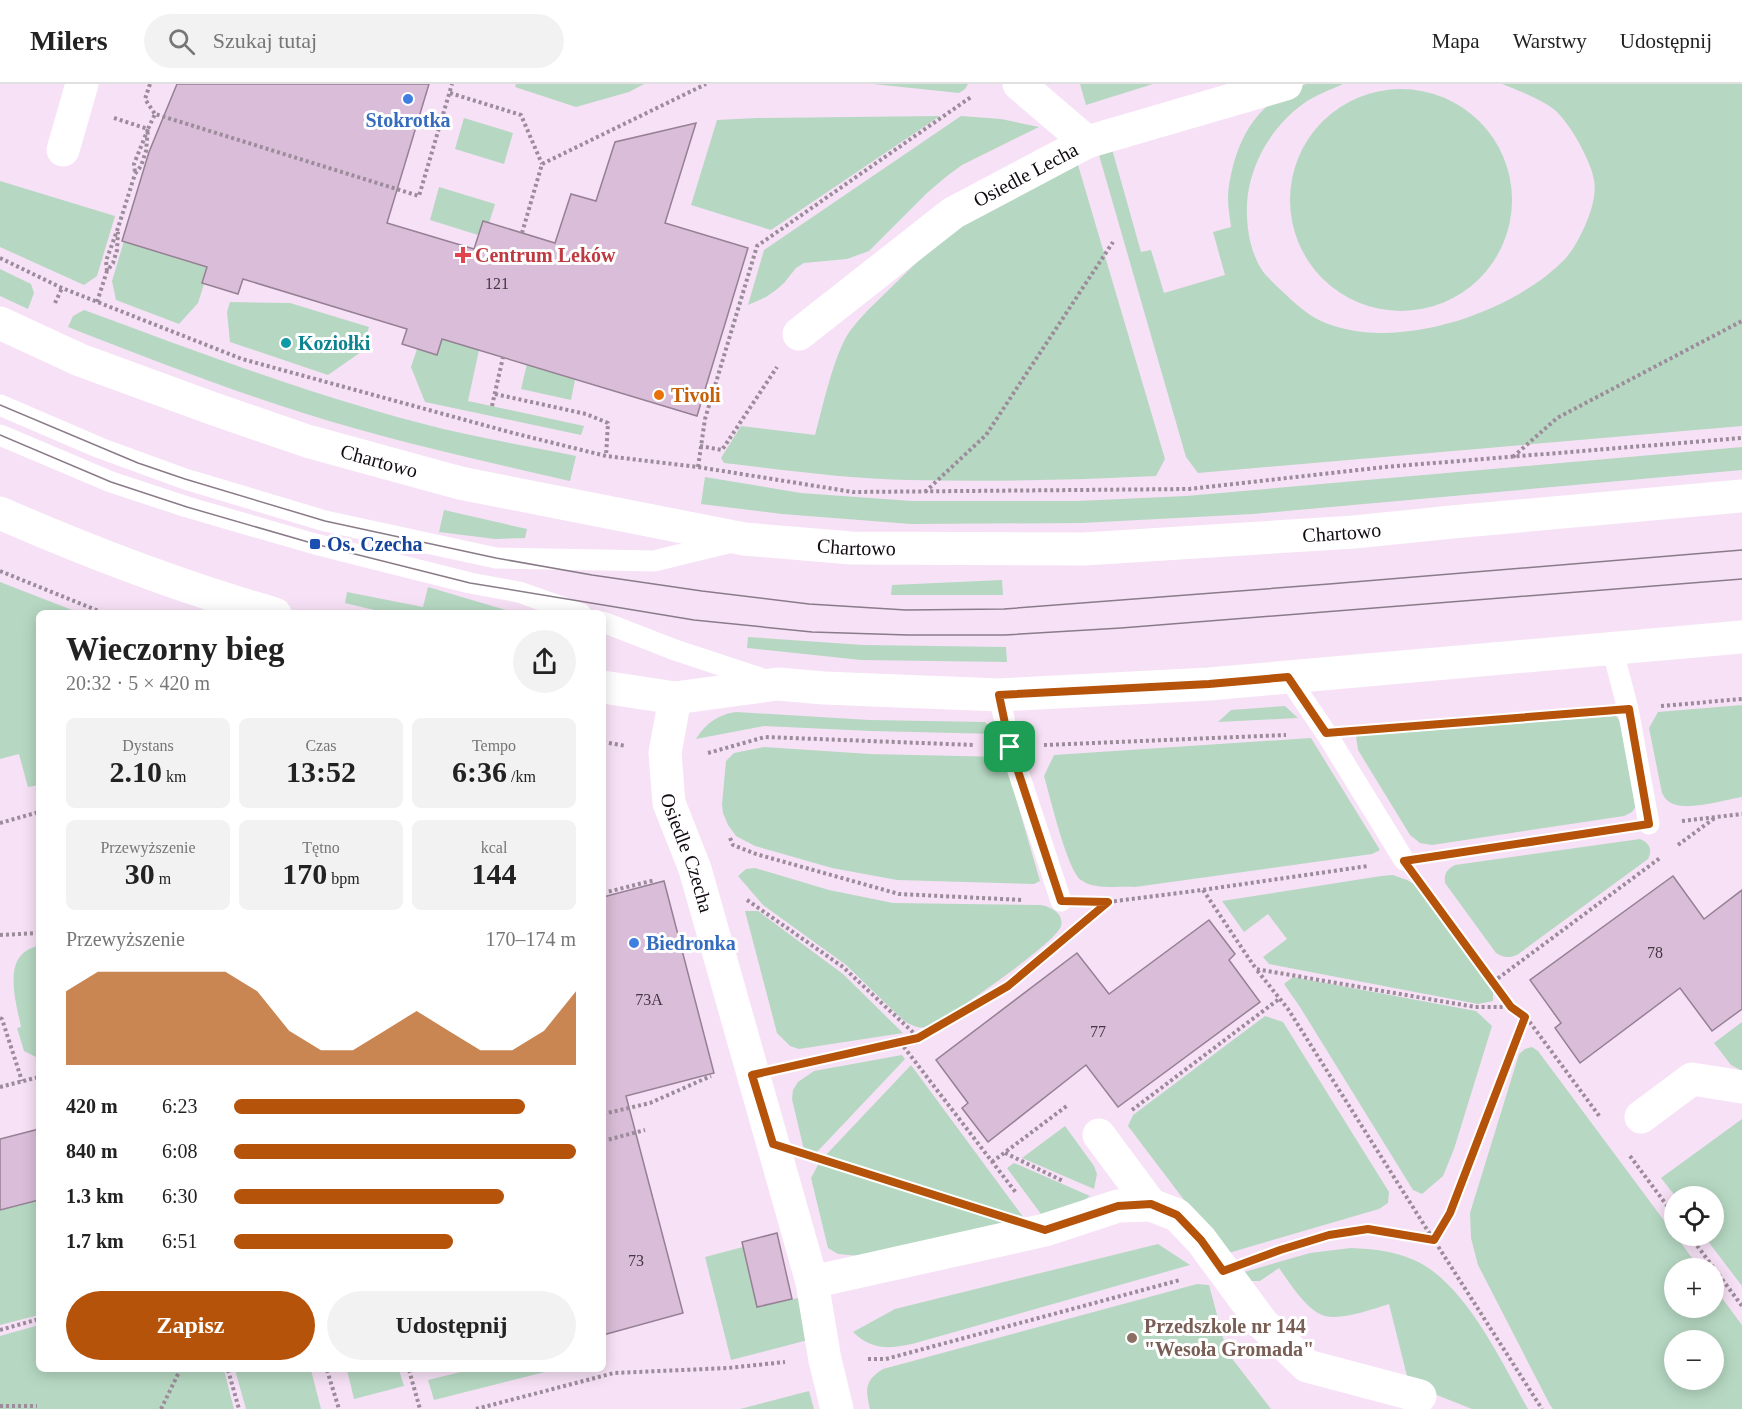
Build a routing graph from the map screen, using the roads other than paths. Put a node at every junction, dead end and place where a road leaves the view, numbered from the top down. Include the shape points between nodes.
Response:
1 (1019, 84) edge
2 (1287, 84) edge
3 (78, 95) edge
4 (1087, 142) junction
5 (63, 150) dead end
6 (0, 323) edge
7 (799, 334) road end
8 (0, 405) edge
9 (0, 435) edge
10 (1742, 496) edge
11 (0, 513) edge
12 (744, 539) junction
13 (263, 610) edge
14 (570, 610) edge
15 (606, 623) edge
16 (1742, 637) edge
17 (1612, 648) junction
18 (1288, 677) junction
19 (778, 684) junction
20 (606, 687) edge
21 (999, 695) junction
22 (675, 698) junction
23 (1649, 824) road end
24 (1404, 861) road end
25 (1061, 901) road end
26 (1742, 1087) edge
27 (1641, 1117) dead end
28 (1099, 1135) road end
29 (1151, 1204) junction
30 (812, 1282) junction
31 (1420, 1396) dead end
32 (837, 1409) edge

1 - 4 street
2 - 4 street, Osiedle Lecha
3 - 5 street
4 - 7 street, Osiedle Lecha via 953,213
6 - 12 street, Chartowo via 80,360 307,441 460,483
8 - 12 lane via 185,479 325,521 496,558 654,561
9 - 14 lane via 111,482 187,507 326,547 519,592
10 - 12 street, Chartowo via 1354,532 1084,549 850,548
11 - 13 street via 158,576
15 - 19 lane
16 - 17 street
17 - 18 street
17 - 23 lane via 1629,709
18 - 21 street
18 - 24 lane
19 - 21 street
19 - 22 street
20 - 22 street
21 - 25 lane via 1010,747
22 - 30 street, Osiedle Czecha via 665,753 669,803 695,869
26 - 27 street via 1692,1079
28 - 29 street
29 - 30 street via 1118,1206 1045,1230
29 - 31 street via 1177,1215 1201,1240 1263,1324 1307,1366
30 - 32 street, Osiedle Czecha

